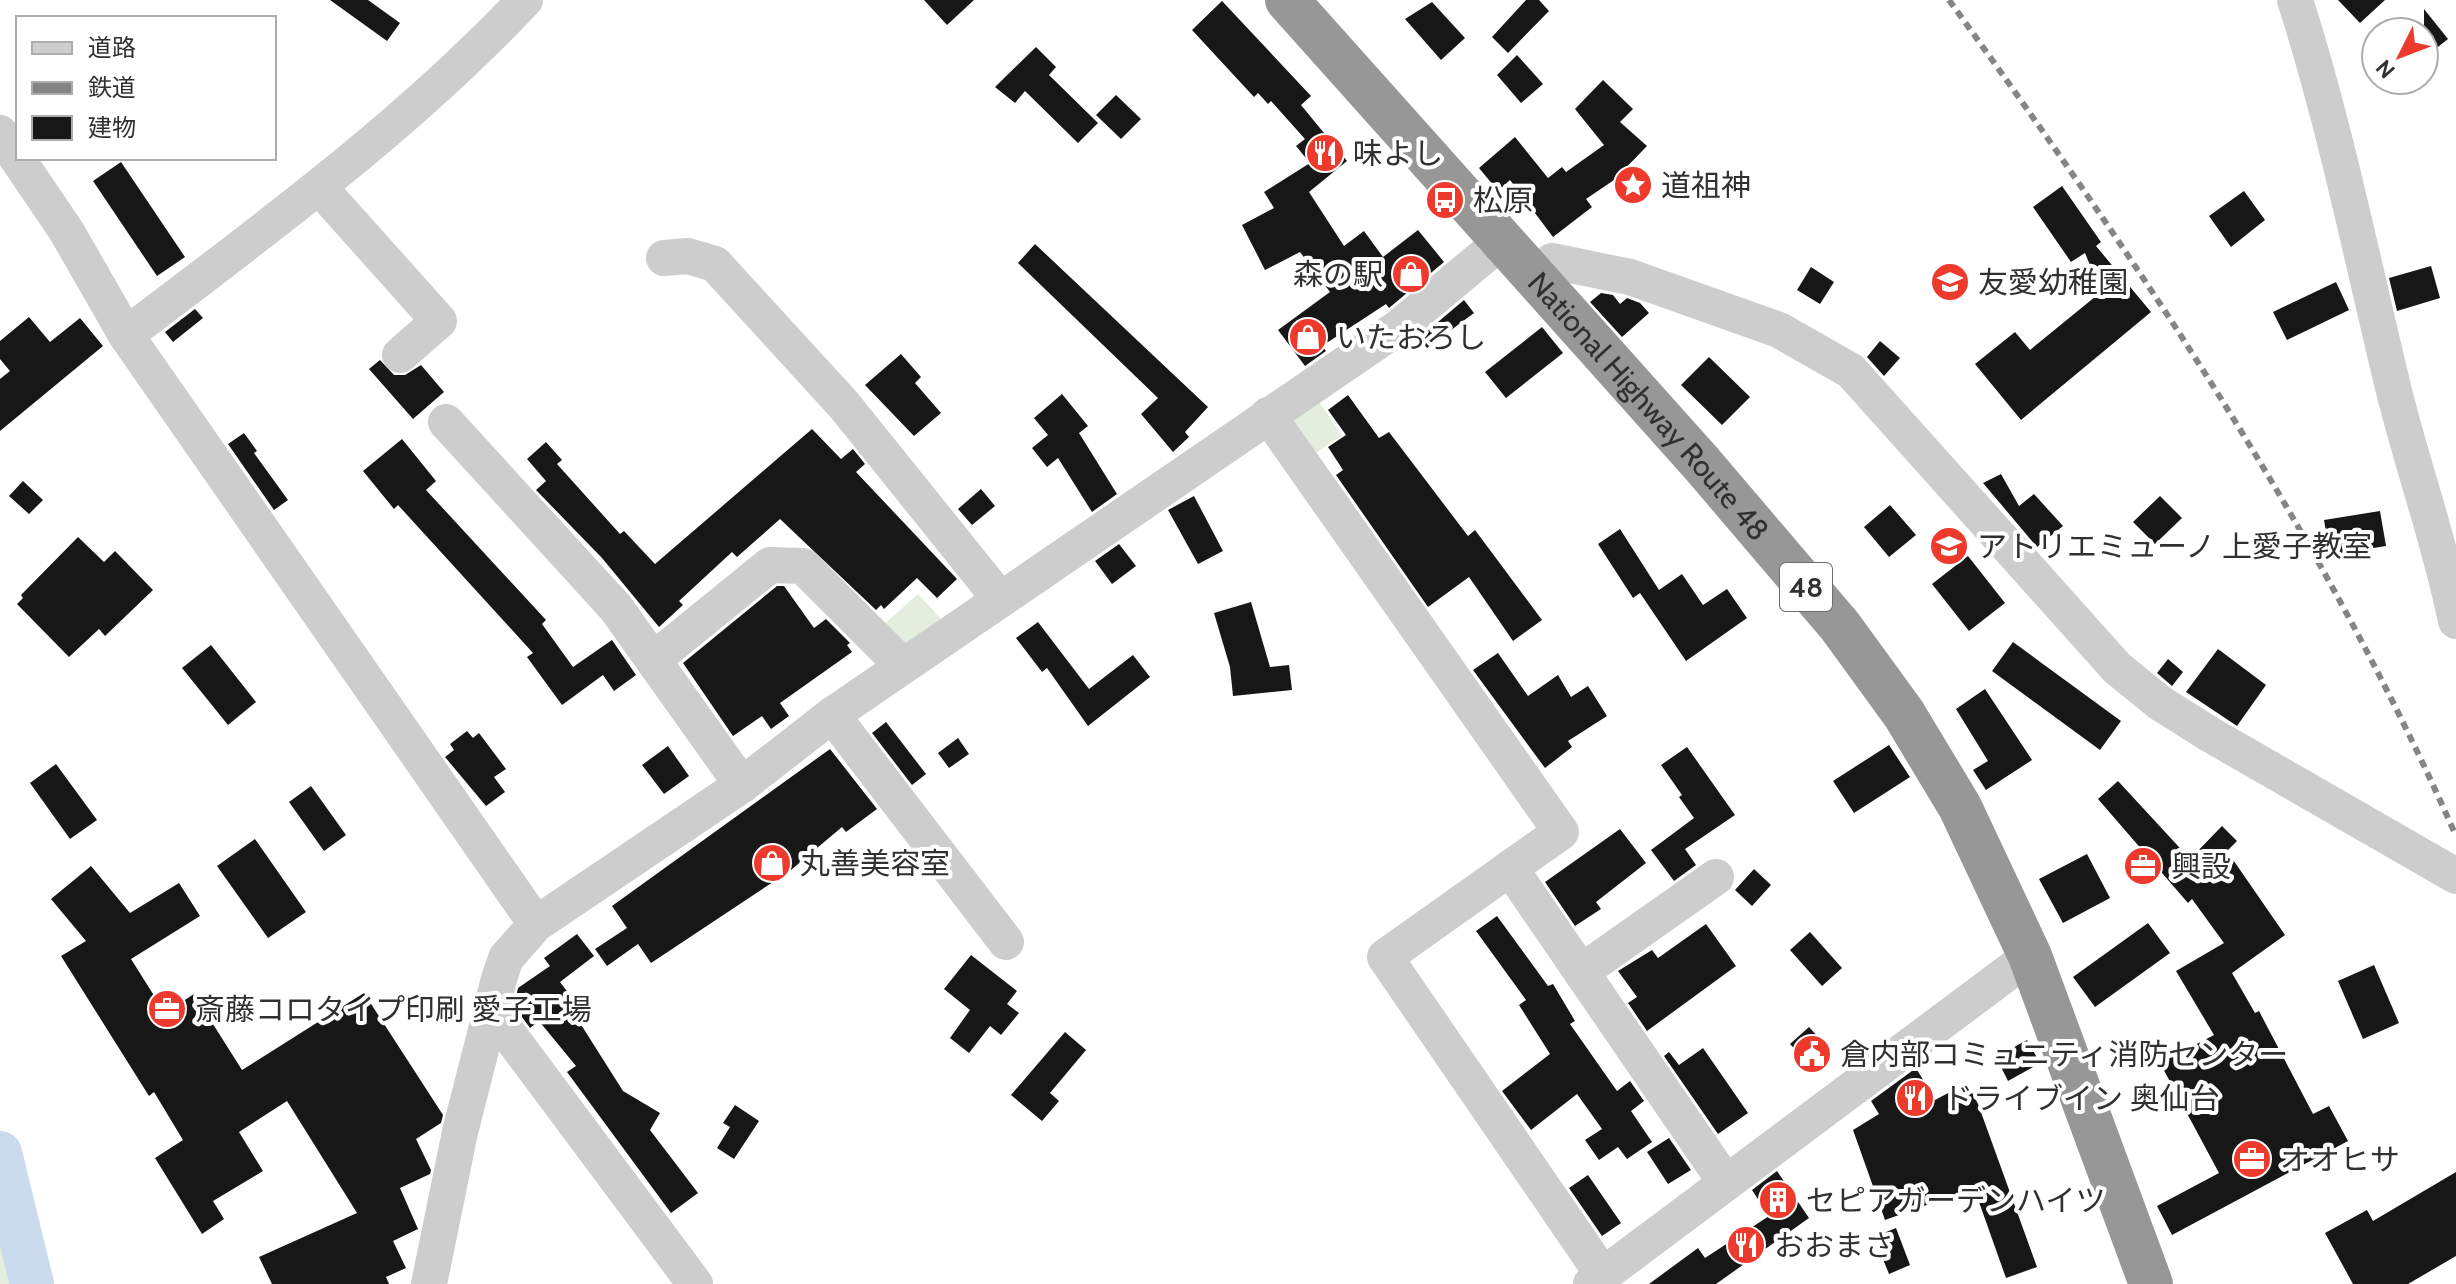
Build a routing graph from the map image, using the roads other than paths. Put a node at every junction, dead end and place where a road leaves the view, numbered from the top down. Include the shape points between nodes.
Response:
1 (525, 0) edge
2 (1287, 0) edge
3 (2295, 0) edge
4 (0, 133) edge
5 (16, 157) edge
6 (18, 160) edge
7 (320, 188) junction
8 (1502, 241) junction
9 (664, 258) dead end
10 (1535, 276) junction
11 (126, 335) junction
12 (400, 355) dead end
13 (1268, 415) junction
14 (446, 422) dead end
15 (1000, 599) junction
16 (2456, 621) edge
17 (653, 660) junction
18 (903, 666) junction
19 (832, 715) junction
20 (742, 785) junction
21 (1510, 868) junction
22 (2443, 869) edge
23 (1716, 877) dead end
24 (536, 924) junction
25 (1006, 942) dead end
26 (2030, 956) junction
27 (1581, 972) junction
28 (493, 1013) junction
29 (1726, 1183) junction
30 (1597, 1279) edge
31 (429, 1284) edge
32 (695, 1284) edge
33 (2151, 1284) edge

1 - 7 street via 480,47
2 - 8 highway, National Highway Route 48 / 48
3 - 16 street via 2319,74 2395,395 2444,560
4 - 5 street
6 - 11 street
7 - 11 street
7 - 12 street via 439,321
8 - 10 highway, National Highway Route 48 / 48
8 - 13 street via 1399,327
9 - 15 street via 688,256 715,264 844,405
10 - 22 street via 1552,261 1630,277 1779,330 1851,371 2117,668 2211,735
10 - 26 highway, National Highway Route 48 / 48 via 1849,639 1904,714 1960,807
11 - 24 street
13 - 15 street
13 - 21 street via 1561,832
14 - 17 street via 616,608
15 - 18 street
17 - 18 street via 770,565 803,566
17 - 20 street
18 - 19 street
19 - 20 street
19 - 25 street
20 - 24 street
21 - 27 street
21 - 30 street via 1385,957
23 - 27 street
24 - 28 street via 506,958
26 - 29 street
26 - 33 highway, National Highway Route 48 / 48
27 - 29 street
28 - 31 street via 460,1132
28 - 32 street
29 - 30 street

